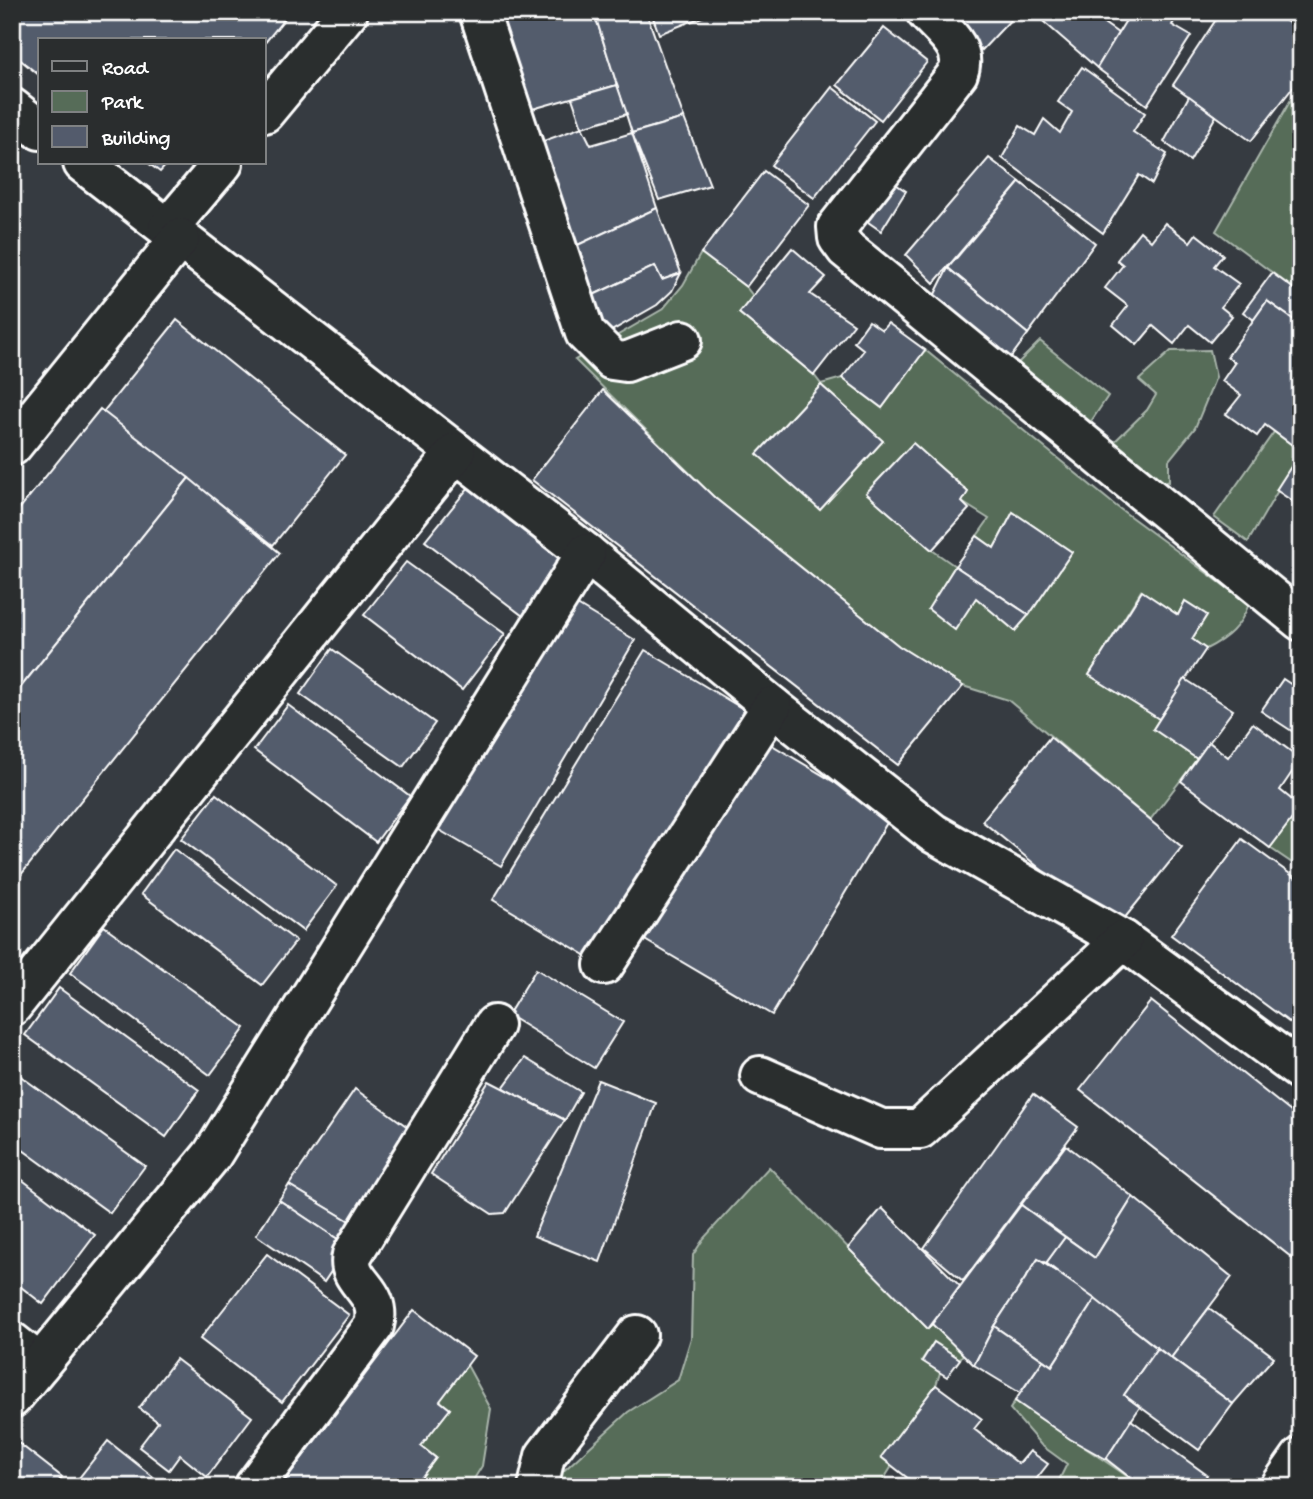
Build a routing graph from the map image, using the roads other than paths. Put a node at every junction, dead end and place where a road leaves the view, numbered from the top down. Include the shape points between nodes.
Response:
1 (348, 12) edge
2 (479, 12) edge
3 (926, 12) edge
4 (12, 108) edge
5 (266, 111) edge
6 (38, 128) edge
7 (84, 164) edge
8 (222, 164) edge
9 (174, 233) junction
10 (682, 340) dead end
11 (12, 446) edge
12 (456, 452) junction
13 (586, 553) junction
14 (1301, 621) edge
15 (772, 706) junction
16 (1123, 940) junction
17 (604, 965) dead end
18 (12, 1006) edge
19 (494, 1026) dead end
20 (1301, 1071) edge
21 (760, 1076) dead end
22 (637, 1335) dead end
23 (26, 1353) edge
24 (12, 1398) edge
25 (1301, 1457) edge
26 (254, 1487) edge
27 (538, 1487) edge
28 (1280, 1487) edge

1 - 5 street
2 - 10 street via 585,333 612,360 626,362
3 - 14 street via 957,45 962,63 837,228 838,238
4 - 6 street
7 - 9 street
8 - 9 street
9 - 11 street
9 - 12 street
12 - 13 street
12 - 18 street
13 - 15 street
13 - 23 street via 212,1155
15 - 16 street via 933,833
15 - 17 street
16 - 20 street
16 - 21 street via 920,1129 881,1129
19 - 26 street via 352,1255 353,1273 378,1310 374,1326
22 - 27 street via 545,1456
23 - 24 street
25 - 28 street

